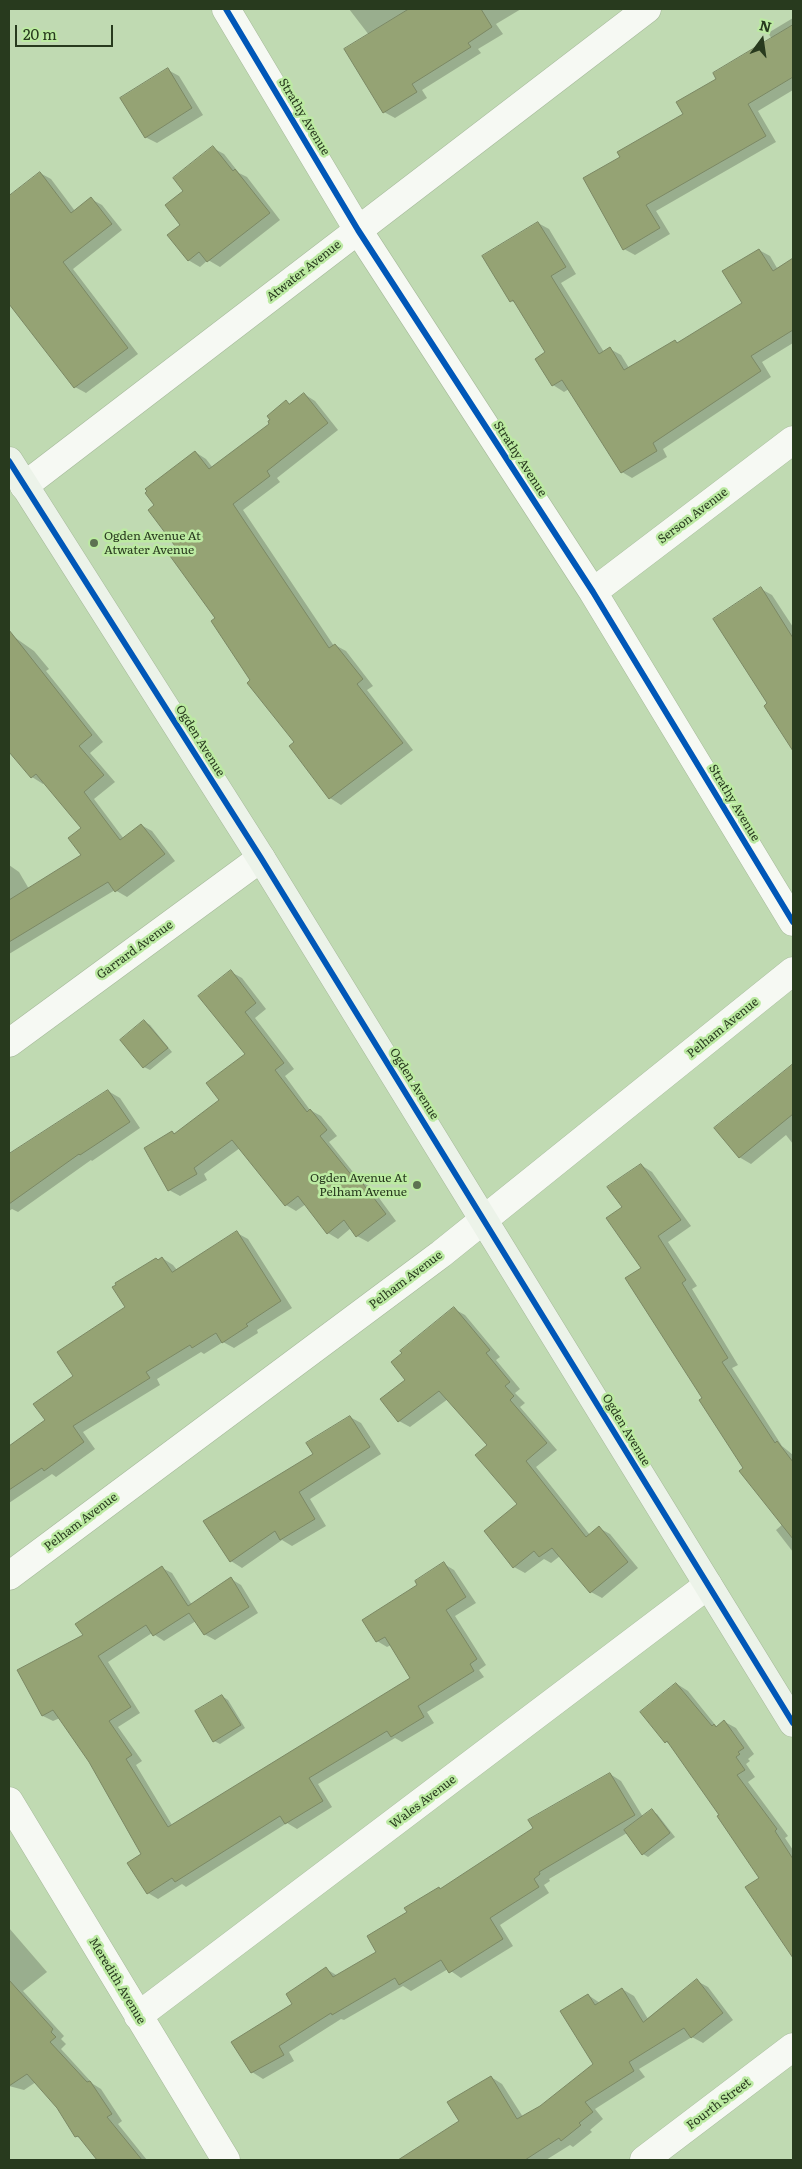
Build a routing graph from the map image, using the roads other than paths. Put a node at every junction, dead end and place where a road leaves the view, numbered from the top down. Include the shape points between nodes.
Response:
1 (226, 9) edge
2 (647, 9) edge
3 (358, 230) junction
4 (793, 440) edge
5 (9, 462) edge
6 (16, 492) edge
7 (592, 592) junction
8 (261, 858) junction
9 (793, 922) edge
10 (793, 971) edge
11 (9, 1043) edge
12 (484, 1219) junction
13 (9, 1576) edge
14 (708, 1586) junction
15 (793, 1723) edge
16 (9, 1801) edge
17 (138, 2016) junction
18 (793, 2047) edge
19 (226, 2160) edge
20 (644, 2160) edge

1 - 3 street, Strathy Avenue
2 - 3 street, Atwater Avenue
3 - 6 street, Atwater Avenue
3 - 7 street, Strathy Avenue
4 - 7 street, Serson Avenue
5 - 6 street, Ogden Avenue
6 - 8 street, Ogden Avenue
7 - 9 street, Strathy Avenue
8 - 11 street, Garrard Avenue
8 - 12 street, Ogden Avenue
10 - 12 street, Pelham Avenue
12 - 13 street, Pelham Avenue via 442,1254
12 - 14 street, Ogden Avenue
14 - 15 street, Ogden Avenue
14 - 17 street, Wales Avenue
16 - 17 street, Meredith Avenue
17 - 19 street, Meredith Avenue
18 - 20 street, Fourth Street

